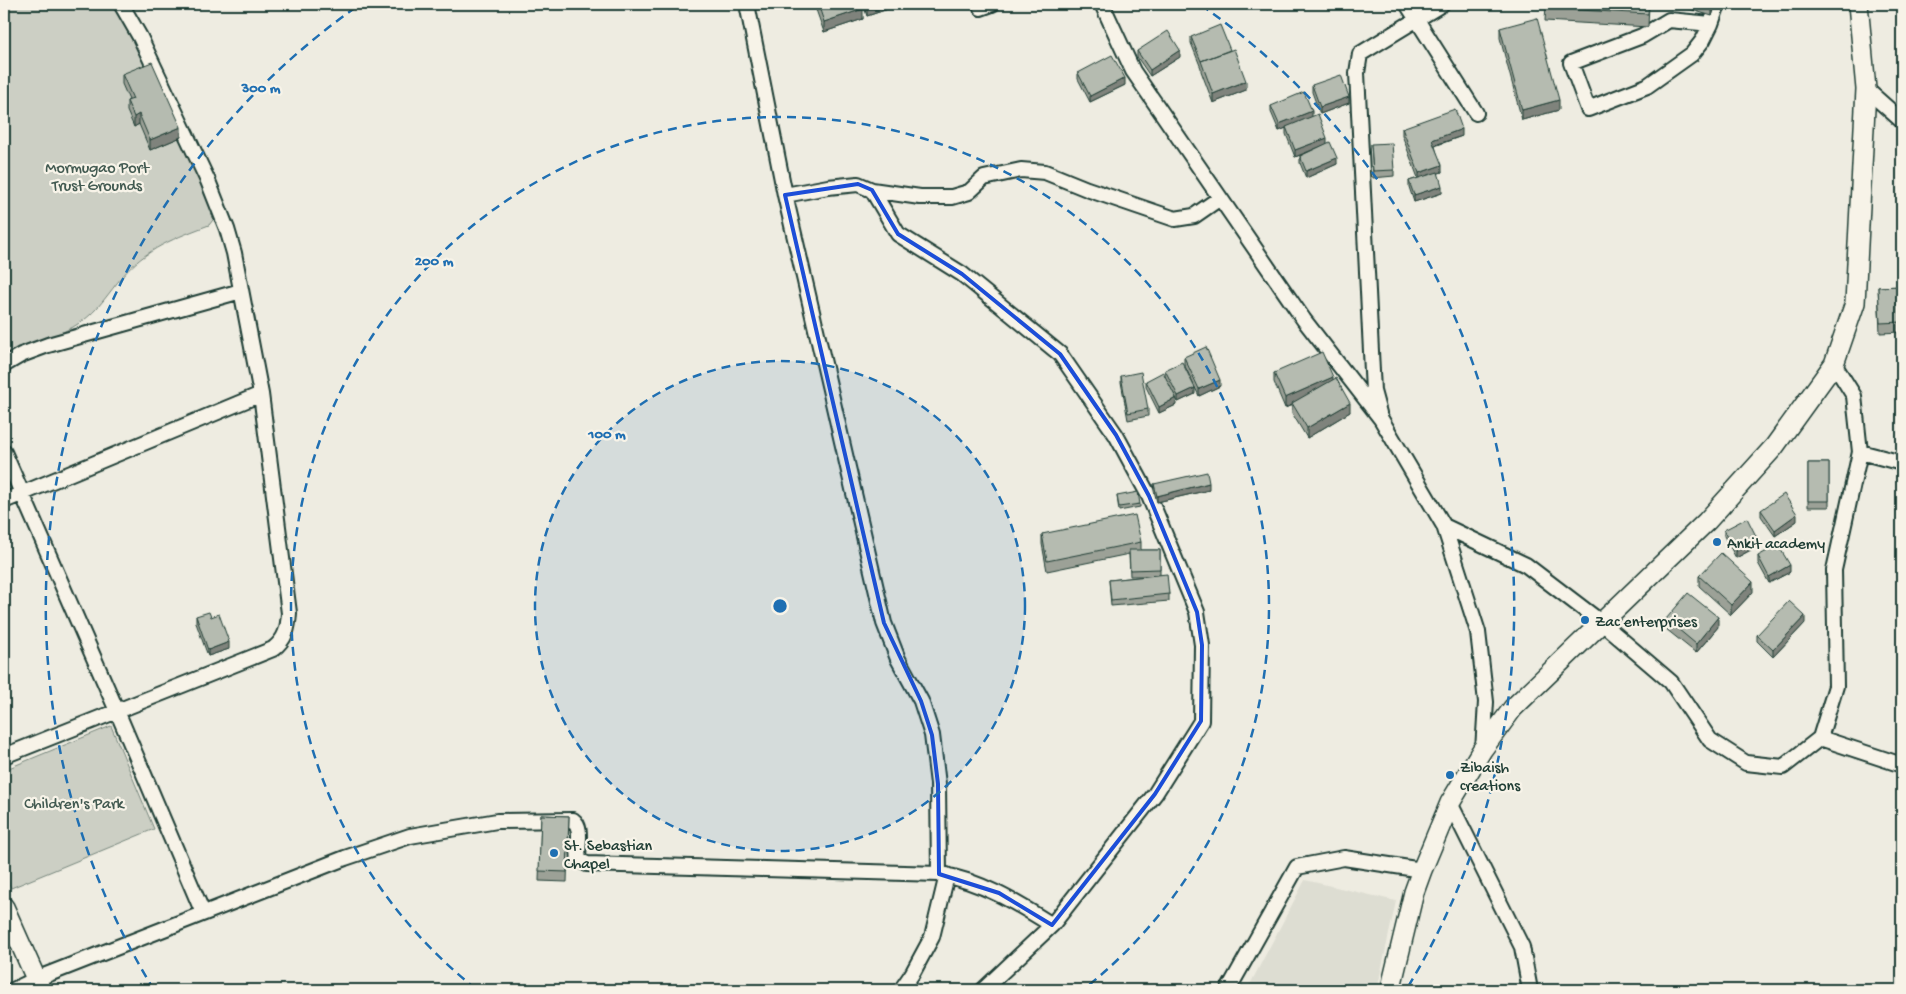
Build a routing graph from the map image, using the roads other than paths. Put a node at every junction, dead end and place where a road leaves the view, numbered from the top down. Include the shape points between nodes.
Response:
1 (121, 4) edge
2 (747, 4) edge
3 (1102, 4) edge
4 (1407, 4) edge
5 (1442, 4) edge
6 (1718, 4) edge
7 (1858, 4) edge
8 (1415, 19) junction
9 (1712, 24) junction
10 (1866, 89) junction
11 (1476, 113) dead end
12 (1902, 121) edge
13 (872, 190) junction
14 (785, 195) junction
15 (1220, 198) junction
16 (241, 291) junction
17 (1834, 364) junction
18 (4, 365) edge
19 (261, 394) junction
20 (1381, 419) junction
21 (4, 452) edge
22 (1860, 452) junction
23 (1902, 463) edge
24 (22, 493) junction
25 (4, 501) edge
26 (1444, 526) junction
27 (1602, 622) junction
28 (117, 710) junction
29 (1820, 738) junction
30 (1482, 750) junction
31 (4, 756) edge
32 (1902, 765) edge
33 (1450, 803) junction
34 (1422, 870) junction
35 (943, 875) junction
36 (4, 907) edge
37 (203, 913) junction
38 (1052, 925) junction
39 (39, 985) edge
40 (13, 990) edge
41 (900, 990) edge
42 (983, 990) edge
43 (1228, 990) edge
44 (1391, 990) edge
45 (1530, 990) edge

1 - 16 street via 140,36 208,181 227,229
2 - 14 street
3 - 15 street via 1132,72
4 - 8 street
5 - 8 street
6 - 9 street
7 - 10 main road
8 - 11 street
8 - 20 street via 1360,54 1357,73 1374,391
9 - 9 street via 1692,54 1647,86 1588,109 1571,63 1642,36 1669,20
10 - 12 street
10 - 17 main road via 1855,303
13 - 14 street via 858,184
13 - 15 street via 952,197 970,192 984,178 1021,170 1045,172 1175,219 1194,216
13 - 38 street via 898,234 962,274 1060,354 1116,435 1149,496 1197,612 1202,645 1201,721 1155,794
14 - 35 street via 884,623 898,660 921,701 932,735
15 - 20 street via 1304,320
16 - 18 street via 48,344
16 - 19 street
17 - 22 street via 1854,396
17 - 27 main road via 1774,447 1707,521
19 - 24 street
19 - 28 street via 289,613 287,630 281,643 273,649
20 - 26 street
21 - 24 street
22 - 23 street
22 - 29 street via 1834,570 1836,686
24 - 25 street
24 - 28 street
26 - 27 street via 1526,565
26 - 30 street via 1478,632 1486,702
27 - 29 street via 1671,682 1710,740 1746,763 1782,767
27 - 30 main road via 1513,708
28 - 31 street
28 - 37 street
29 - 32 street
30 - 33 main road
33 - 34 main road
33 - 45 street via 1522,947
34 - 43 street via 1344,858 1297,867
34 - 44 main road
35 - 37 street via 590,864 580,860 579,829 573,820 505,821 410,836
35 - 38 street via 999,893
35 - 41 street via 932,937
36 - 39 main road
37 - 39 street
38 - 42 street
39 - 40 street

